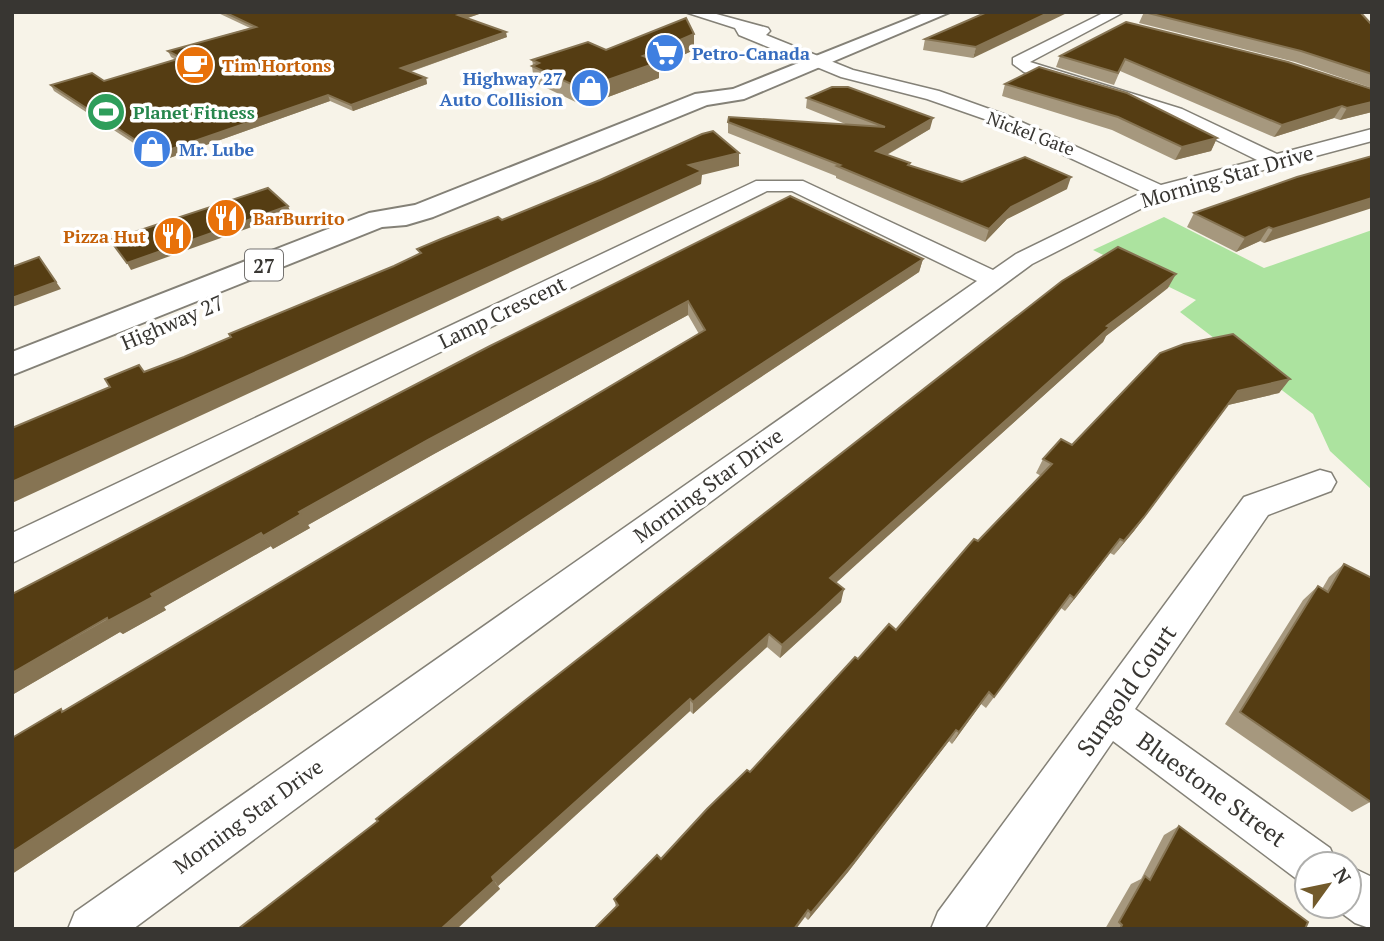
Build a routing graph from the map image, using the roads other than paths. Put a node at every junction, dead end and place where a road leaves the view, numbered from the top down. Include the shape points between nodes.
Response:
1 (692, 12) edge
2 (912, 12) edge
3 (942, 12) edge
4 (1109, 16) edge
5 (1128, 27) edge
6 (817, 56) junction
7 (1372, 135) edge
8 (1275, 161) junction
9 (1159, 192) junction
10 (406, 217) junction
11 (994, 280) junction
12 (12, 364) edge
13 (12, 389) edge
14 (1321, 482) dead end
15 (12, 549) edge
16 (1109, 714) junction
17 (1295, 850) edge
18 (92, 929) edge
19 (955, 929) edge

1 - 6 street, Nickel Gate
2 - 6 main road, Highway 27 / 27
3 - 6 main road, Highway 27 / 27
4 - 5 street
4 - 8 street via 1019,61 1030,69 1175,113
6 - 9 street, Nickel Gate via 865,79 897,85 1057,141
6 - 10 main road, Highway 27 / 27 via 737,95 712,96
7 - 8 street, Morning Star Drive
8 - 9 street, Morning Star Drive
9 - 11 street, Morning Star Drive via 1053,243
10 - 12 main road, Highway 27 / 27 via 379,219
10 - 13 main road, Highway 27 / 27 via 393,230
11 - 15 street, Lamp Crescent via 796,185 763,185
11 - 18 street, Morning Star Drive
14 - 16 street, Sungold Court via 1256,506
16 - 17 street, Bluestone Street
16 - 19 street, Sungold Court

